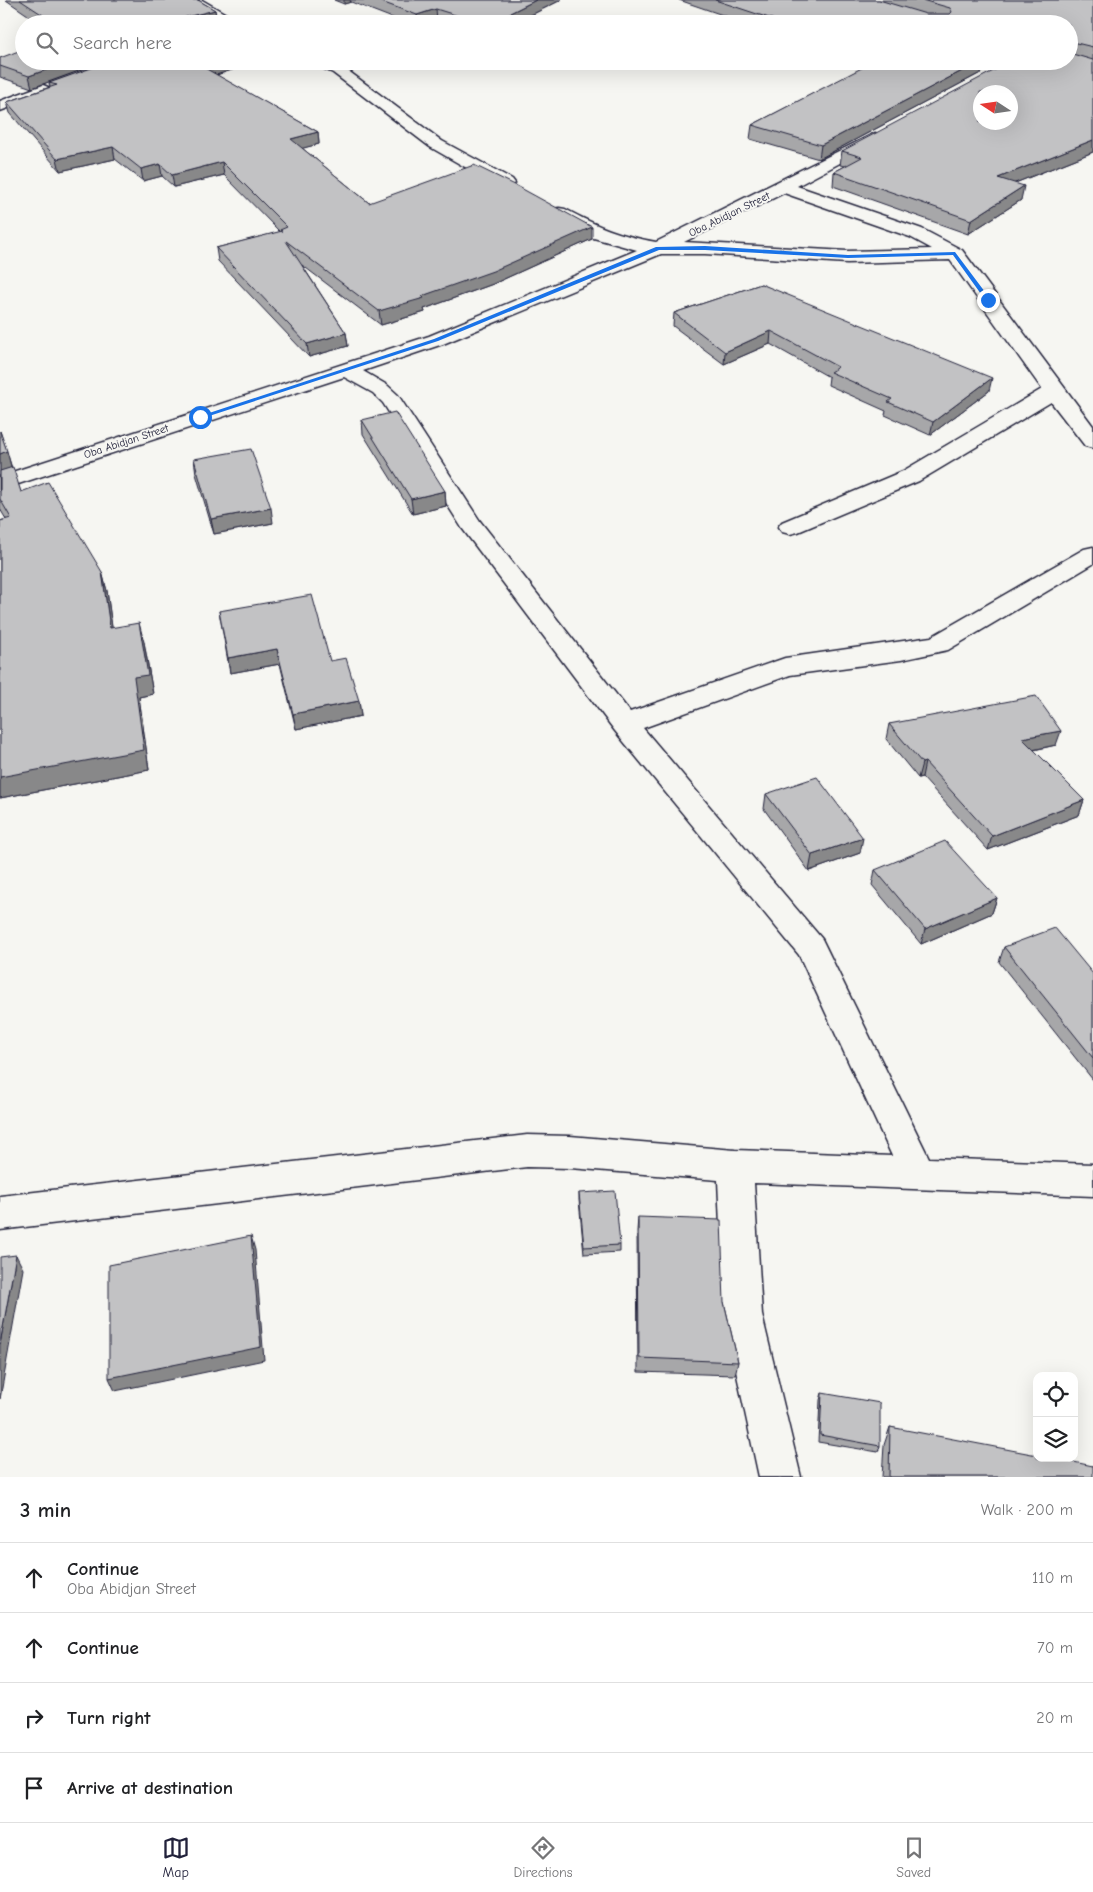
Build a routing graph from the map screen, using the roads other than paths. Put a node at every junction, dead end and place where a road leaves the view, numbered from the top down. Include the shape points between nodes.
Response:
1 (192, 0) edge
2 (220, 15) edge
3 (338, 70) edge
4 (56, 86) edge
5 (0, 106) edge
6 (888, 131) edge
7 (783, 187) junction
8 (520, 191) edge
9 (545, 205) edge
10 (658, 248) junction
11 (955, 254) junction
12 (346, 369) junction
13 (1054, 391) junction
14 (1093, 441) edge
15 (0, 483) edge
16 (790, 527) dead end
17 (1093, 554) edge
18 (624, 724) junction
19 (735, 1166) junction
20 (918, 1173) junction
21 (1093, 1180) edge
22 (0, 1213) edge
23 (780, 1477) edge

1 - 2 street
3 - 8 street via 436,144
4 - 5 street
6 - 7 street, Oba Abidjan Street
7 - 10 street, Oba Abidjan Street
7 - 11 street via 916,233
9 - 10 street via 596,233
10 - 11 street via 848,256
10 - 12 street, Oba Abidjan Street via 436,340
11 - 13 street
12 - 15 street, Oba Abidjan Street
12 - 18 street via 391,399 470,523
13 - 14 street
13 - 16 street via 911,476
17 - 18 street via 939,644 785,667
18 - 20 street via 811,948
19 - 20 street
19 - 22 street via 527,1151
19 - 23 street via 743,1315
20 - 21 street

